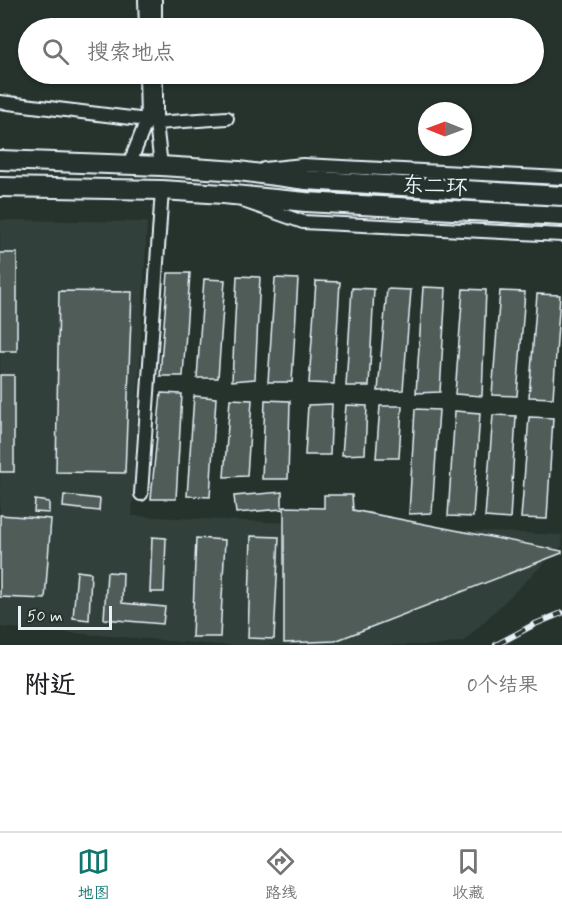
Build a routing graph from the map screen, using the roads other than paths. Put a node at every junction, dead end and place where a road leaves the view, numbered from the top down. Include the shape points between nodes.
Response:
1 (145, 0) edge
2 (155, 0) edge
3 (146, 18) edge
4 (155, 18) edge
5 (147, 84) edge
6 (155, 84) edge
7 (0, 102) edge
8 (226, 118) dead end
9 (151, 122) junction
10 (0, 149) edge
11 (0, 160) edge
12 (125, 165) junction
13 (161, 166) junction
14 (239, 171) junction
15 (562, 178) edge
16 (0, 187) edge
17 (162, 190) junction
18 (223, 194) junction
19 (562, 196) edge
20 (562, 216) edge
21 (562, 235) edge
22 (141, 494) dead end

1 - 3 street
2 - 4 street
5 - 9 street
6 - 9 street
7 - 9 street
8 - 9 street
9 - 12 street
9 - 13 street
10 - 12 highway
11 - 12 highway
12 - 13 highway, 东二环
13 - 14 highway, 东二环
14 - 15 street via 303,165
14 - 19 highway, 东二环 via 306,180
16 - 17 highway, 东二环
17 - 18 highway, 东二环
17 - 22 street
18 - 20 highway, 东二环
18 - 21 street via 303,222

